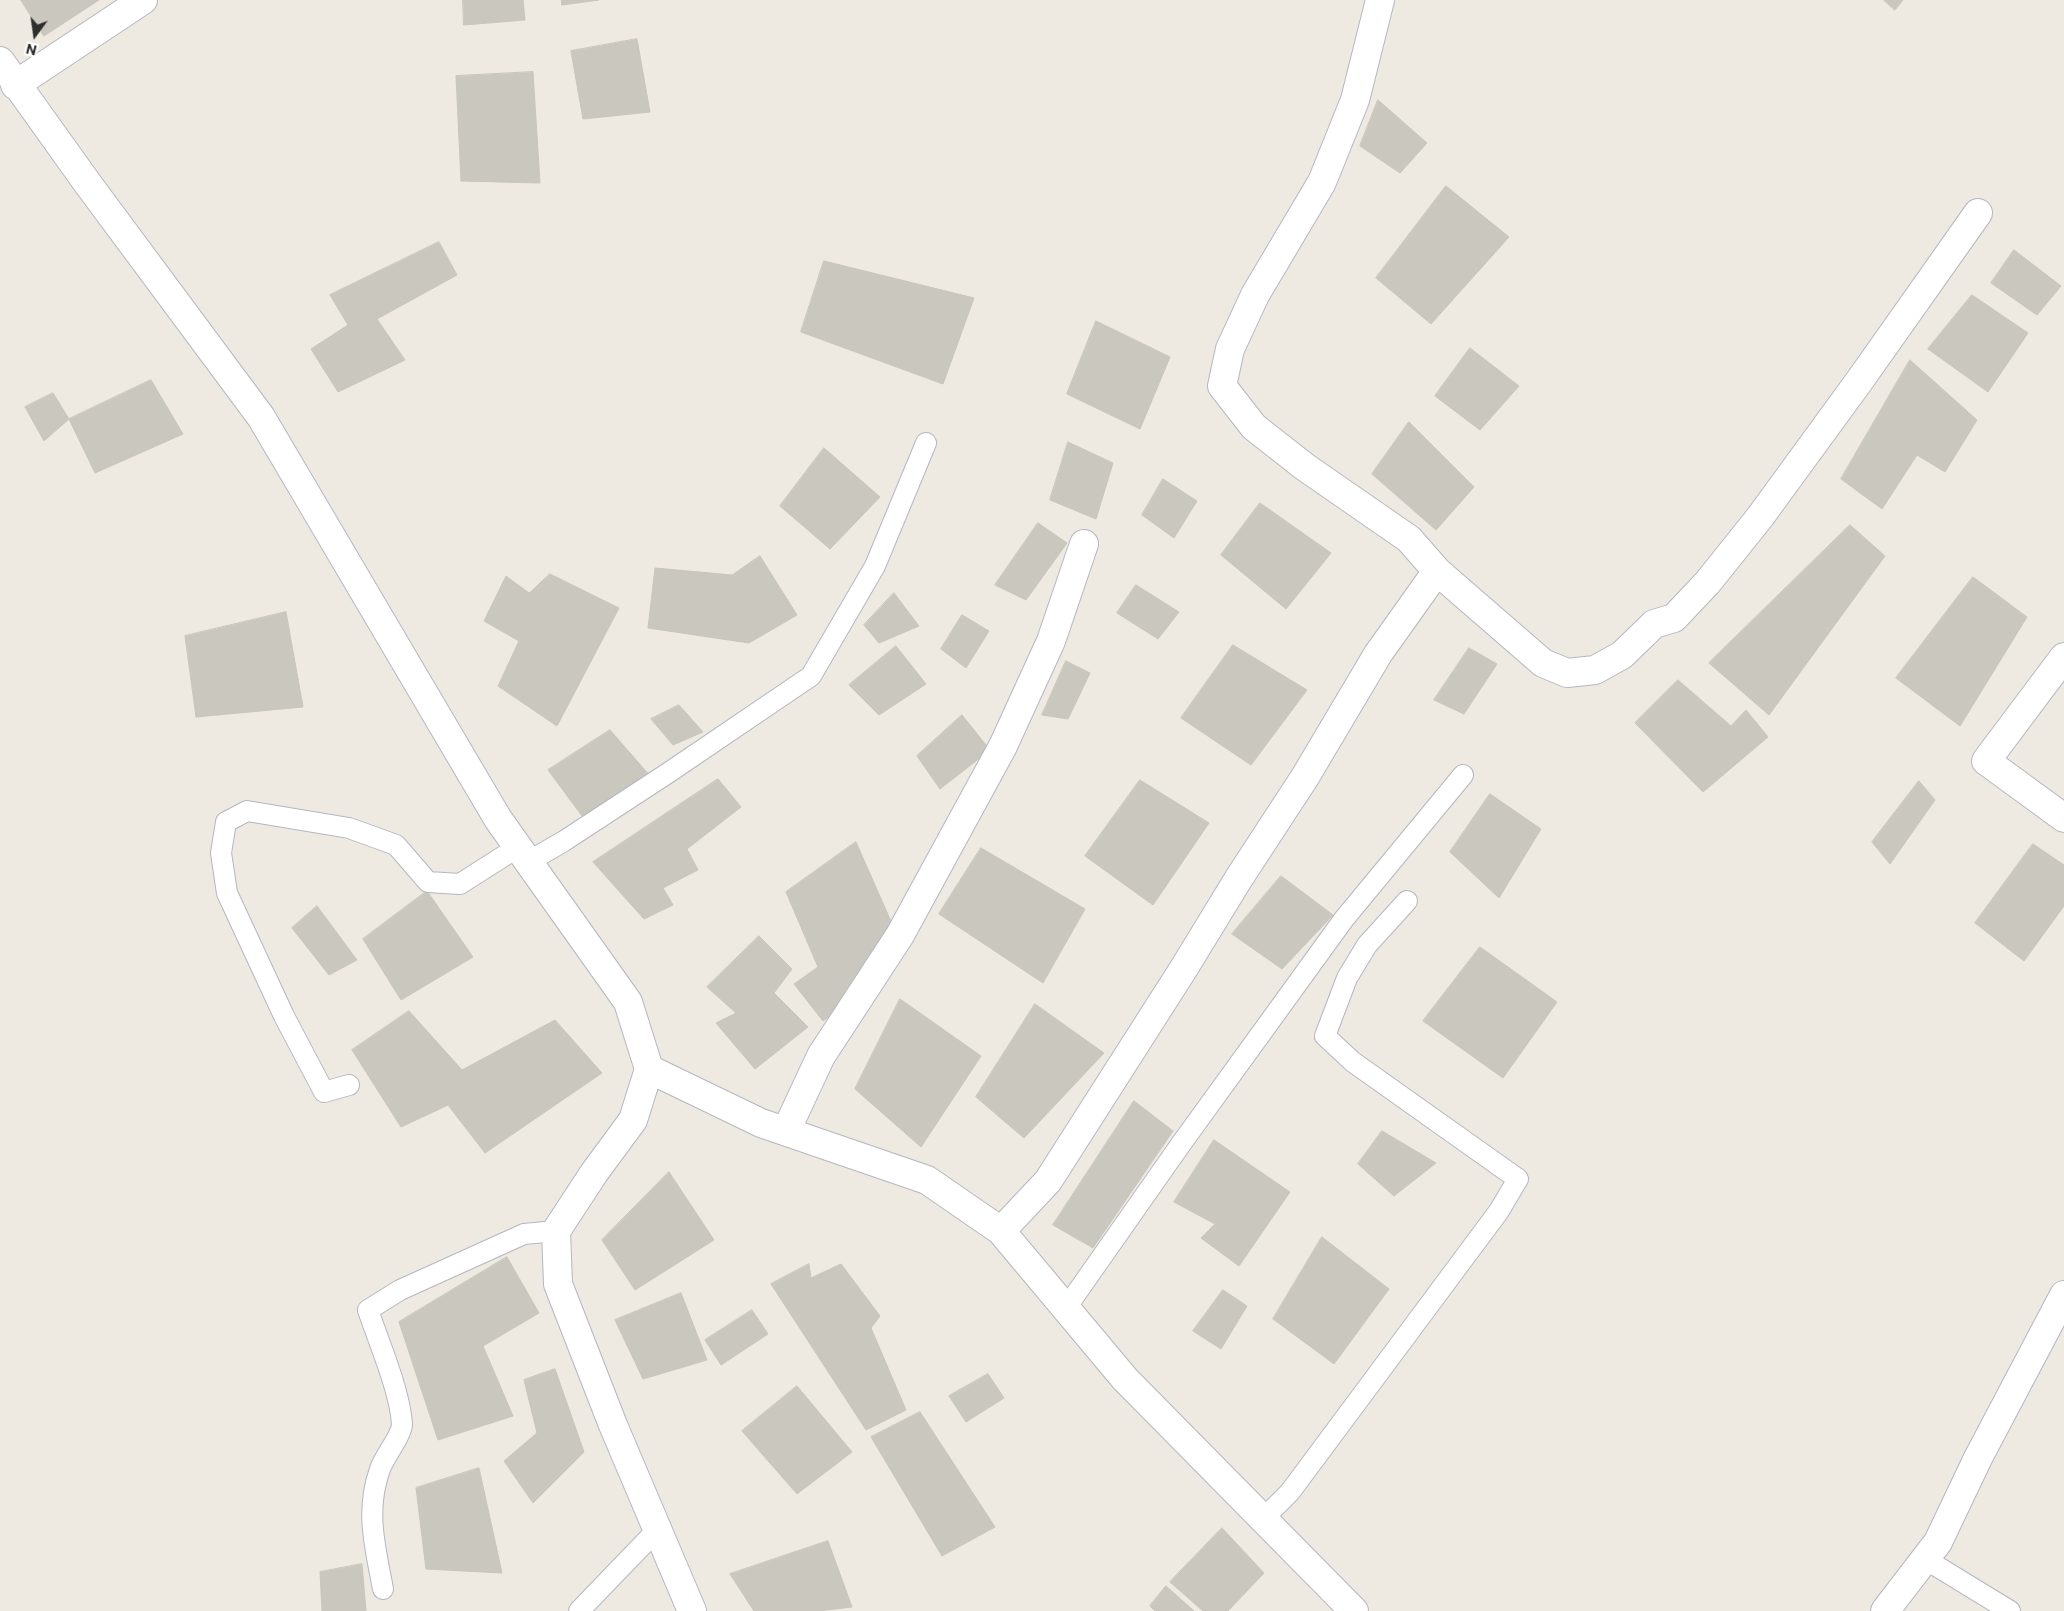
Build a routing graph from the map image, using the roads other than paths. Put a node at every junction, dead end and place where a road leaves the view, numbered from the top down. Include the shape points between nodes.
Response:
1 (143, 0) edge
2 (1380, 0) edge
3 (0, 61) edge
4 (15, 85) junction
5 (1978, 213) dead end
6 (926, 443) dead end
7 (1084, 544) dead end
8 (1437, 571) junction
9 (2064, 658) edge
10 (1462, 775) dead end
11 (2064, 818) edge
12 (523, 854) junction
13 (1407, 901) dead end
14 (649, 1069) junction
15 (349, 1085) dead end
16 (786, 1131) junction
17 (556, 1231) junction
18 (1001, 1231) junction
19 (2064, 1295) edge
20 (1066, 1308) junction
21 (1263, 1519) junction
22 (657, 1530) junction
23 (1925, 1559) junction
24 (383, 1589) dead end
25 (579, 1611) edge
26 (692, 1611) edge
27 (1354, 1611) edge
28 (1885, 1611) edge
29 (2010, 1611) edge

1 - 4 street
2 - 8 street via 1355,100 1322,182 1255,295 1230,348 1222,386 1254,427 1305,467 1409,539
3 - 4 street
4 - 12 street via 261,417 498,819
5 - 8 street via 1760,517 1708,582 1674,618 1654,624 1622,655 1595,670 1567,673 1543,663
6 - 12 lane via 875,566 812,676 564,841
7 - 16 street via 1050,641 1003,746 900,935 821,1056
8 - 18 street via 1378,654 1306,777 1048,1181
9 - 11 street via 1986,761
10 - 20 lane via 1344,919
12 - 14 street via 628,1002
12 - 15 lane via 460,884 428,882 396,845 349,828 248,811 226,822 221,854 227,893 284,1016 324,1092
13 - 21 lane via 1367,945 1347,978 1325,1036 1353,1062 1518,1179 1494,1219 1358,1404 1290,1492
14 - 16 street via 762,1123
14 - 17 street via 633,1120
16 - 18 street via 927,1180
17 - 22 street via 558,1284
17 - 24 lane via 524,1234 400,1290 368,1310 394,1388 402,1426 381,1467 371,1500 374,1542
18 - 20 street
19 - 23 street via 1978,1458 1938,1542
20 - 21 street via 1125,1379
21 - 27 street
22 - 25 lane
22 - 26 street
23 - 28 street
23 - 29 lane

